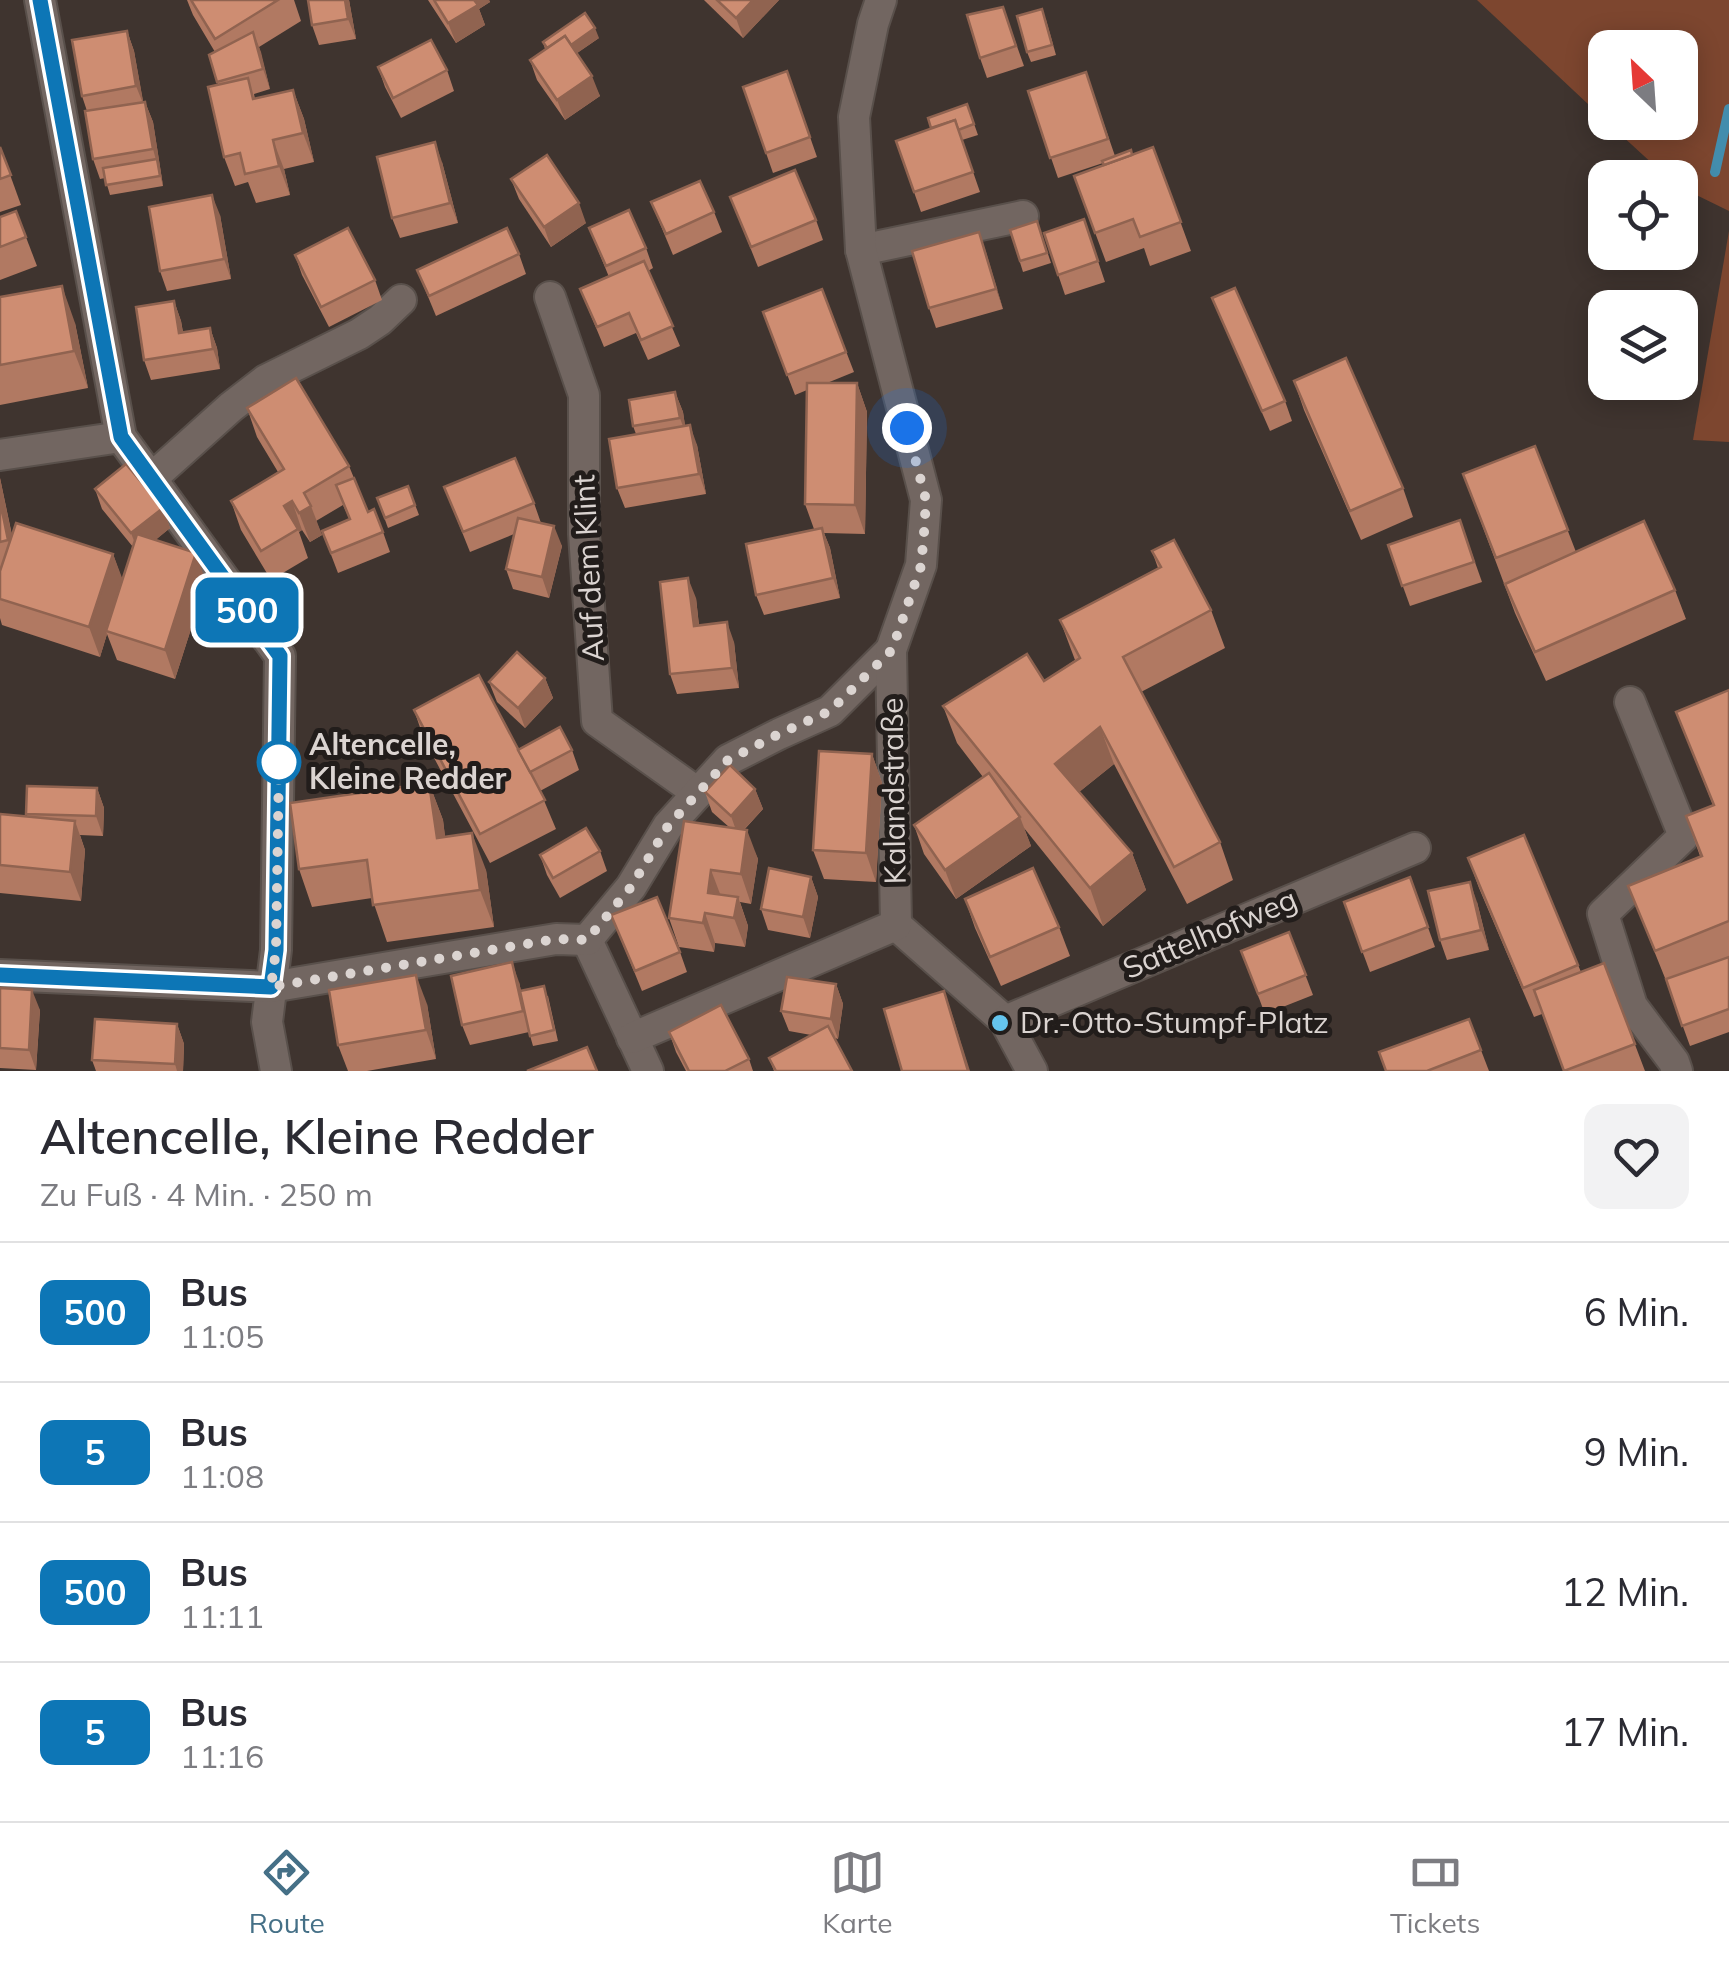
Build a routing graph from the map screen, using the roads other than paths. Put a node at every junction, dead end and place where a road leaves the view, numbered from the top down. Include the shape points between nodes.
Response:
1 (40, 0) edge
2 (881, 0) edge
3 (1023, 216) dead end
4 (861, 250) junction
5 (550, 297) dead end
6 (401, 300) dead end
7 (121, 437) junction
8 (0, 455) edge
9 (152, 478) junction
10 (892, 650) junction
11 (1630, 702) dead end
12 (698, 793) junction
13 (1415, 848) dead end
14 (896, 925) junction
15 (587, 940) junction
16 (0, 975) edge
17 (271, 987) junction
18 (1005, 1020) junction
19 (632, 1038) junction
20 (276, 1071) edge
21 (648, 1071) edge
22 (1032, 1071) edge
23 (1677, 1071) edge

1 - 7 street
2 - 4 street, Kalandstraße via 854,116
3 - 4 street
4 - 10 street, Kalandstraße via 926,500 921,566
5 - 12 street, Auf dem Klint via 584,394 584,534 597,721
6 - 9 street via 359,334 266,380
7 - 8 street
7 - 9 street
9 - 17 street via 280,656
10 - 12 street via 830,711 728,760
10 - 14 street, Kalandstraße
11 - 23 street via 1684,836 1603,914 1632,1006
12 - 15 street
13 - 18 street, Sattelhofweg
14 - 18 street, Kalandstraße
14 - 19 street, Kalandstraße
15 - 17 street via 556,939
15 - 19 street
16 - 17 street
17 - 20 street via 267,1022
18 - 22 street, Kalandstraße
19 - 21 street

